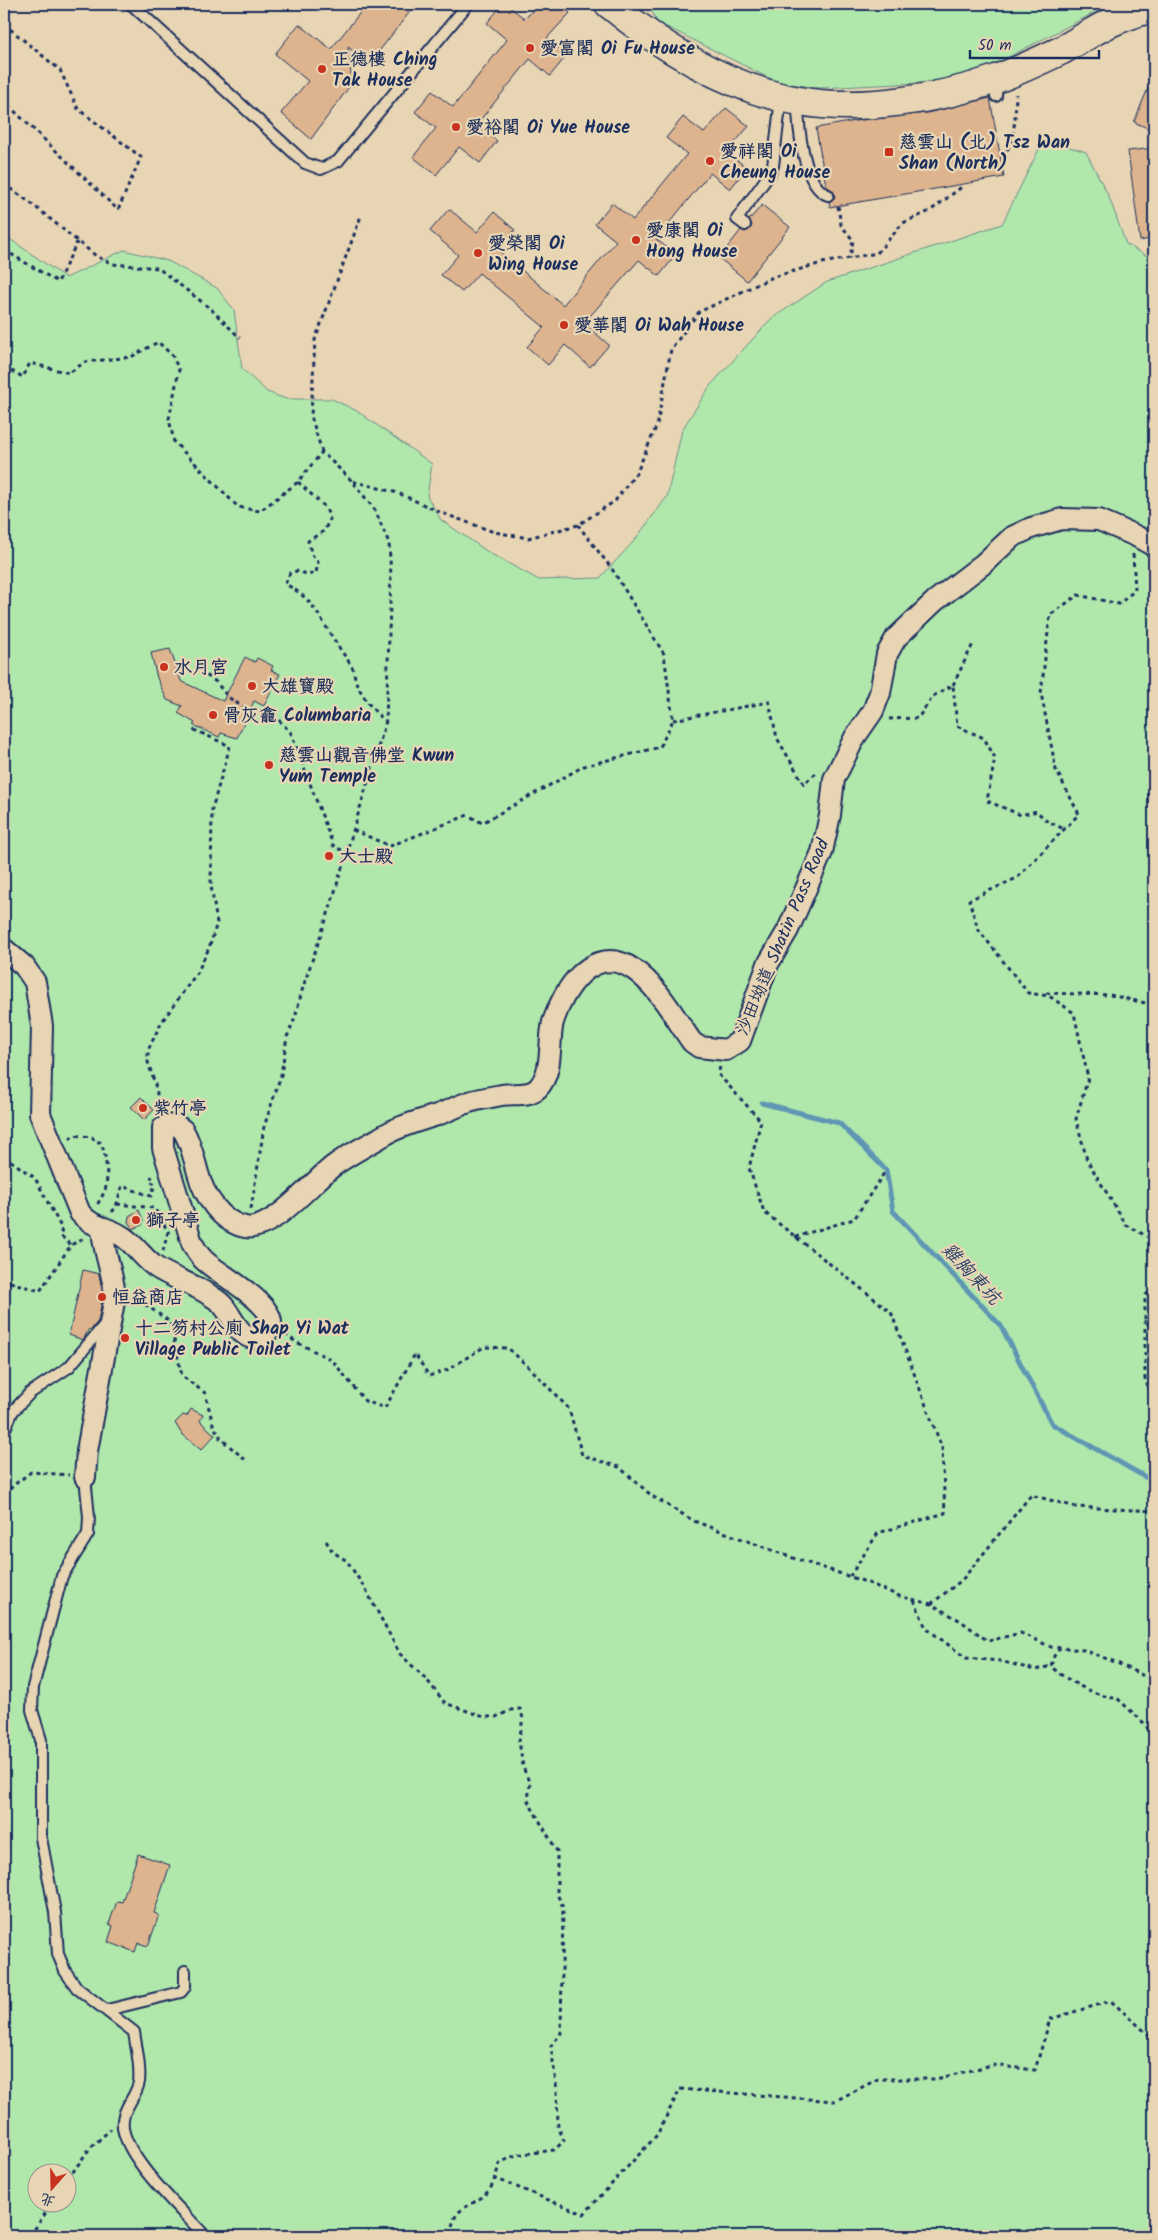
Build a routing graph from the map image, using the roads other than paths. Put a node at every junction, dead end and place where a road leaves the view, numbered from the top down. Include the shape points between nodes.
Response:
1 (131, 4) edge
2 (468, 4) edge
3 (610, 4) edge
4 (1154, 7) edge
5 (804, 104) junction
6 (828, 195) dead end
7 (745, 225) dead end
8 (1154, 546) edge
9 (4, 949) edge
10 (106, 1221) junction
11 (110, 1318) junction
12 (4, 1431) edge
13 (85, 1477) joint
14 (185, 1971) dead end
15 (107, 2010) junction
16 (205, 2236) edge

1 - 2 lane via 305,164 321,169 338,161
3 - 5 main road via 680,55 718,74
4 - 5 main road via 1110,23 1061,50 1003,89 856,104
5 - 6 lane via 800,136 812,182 821,193
5 - 7 lane via 769,175 737,219
8 - 10 street, 沙田坳道 Shatin Pass Road via 1100,520 1062,519 1031,528 1012,537 896,638 887,654 880,693 834,779 822,852 788,930 768,964 740,1041 726,1050 699,1048 653,989 632,968 606,962 584,969 562,997 553,1024 548,1068 537,1089 468,1102 392,1130 335,1164 264,1224 247,1227 230,1221 213,1204 198,1176 184,1130 170,1125 163,1128 163,1148 188,1232 198,1254 244,1289 268,1313 271,1323 262,1337 249,1337 225,1307 202,1289 154,1266
9 - 10 street via 24,966 35,982 42,1026 40,1114 80,1213 92,1224
10 - 11 street via 103,1246 115,1296
11 - 12 lane via 69,1367 30,1393 13,1411
11 - 13 street
13 - 15 lane via 88,1534 62,1576 33,1687 32,1710 41,1740 41,1838 55,1912 58,1954 77,1988
14 - 15 lane via 186,1987 181,1992
15 - 16 lane via 134,2032 139,2082 122,2119 131,2152

